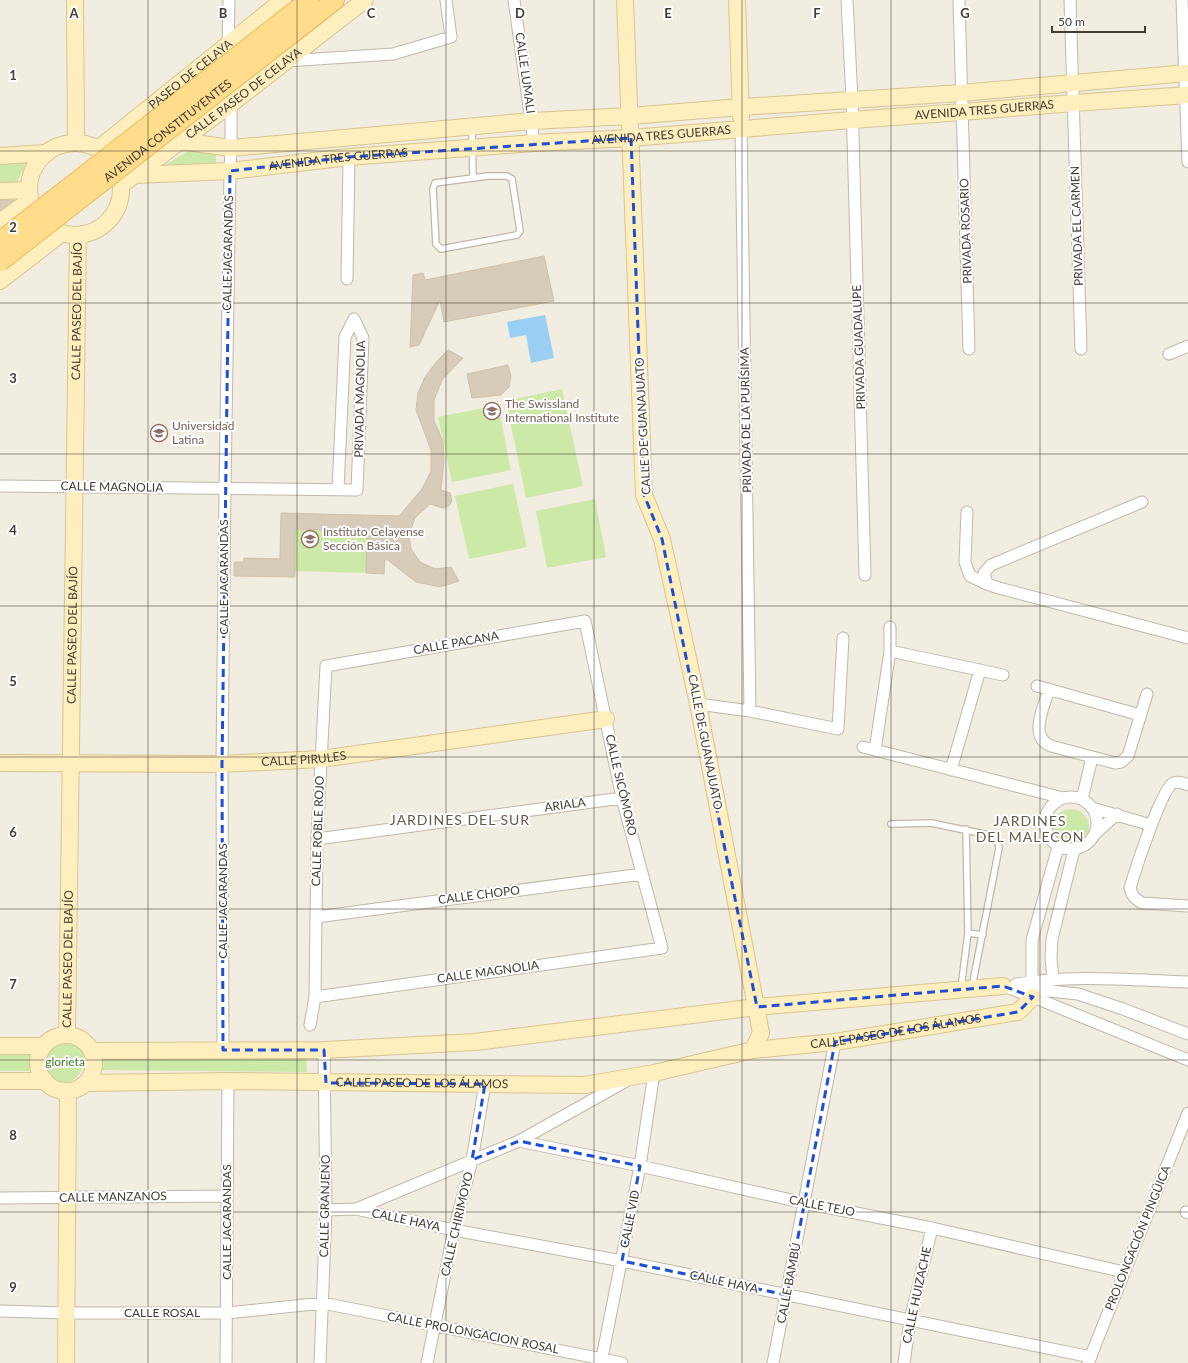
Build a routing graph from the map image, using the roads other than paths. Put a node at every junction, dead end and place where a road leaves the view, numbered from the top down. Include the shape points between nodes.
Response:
1 (75, 0) edge
2 (229, 0) edge
3 (283, 0) edge
4 (309, 0) edge
5 (365, 0) edge
6 (446, 0) edge
7 (514, 0) edge
8 (625, 0) edge
9 (736, 0) edge
10 (847, 0) edge
11 (959, 0) edge
12 (1070, 0) edge
13 (1182, 0) edge
14 (330, 4) edge
15 (228, 43) junction
16 (286, 61) junction
17 (1186, 73) edge
18 (1073, 84) junction
19 (961, 93) junction
20 (1186, 95) edge
21 (852, 100) junction
22 (1073, 102) junction
23 (231, 104) junction
24 (150, 106) junction
25 (741, 107) junction
26 (962, 112) junction
27 (630, 116) junction
28 (852, 120) junction
29 (532, 121) junction
30 (472, 126) junction
31 (741, 128) junction
32 (631, 138) junction
33 (180, 141) junction
34 (76, 143) junction
35 (534, 143) junction
36 (231, 148) junction
37 (473, 148) junction
38 (98, 149) junction
39 (46, 153) junction
40 (0, 156) edge
41 (349, 157) junction
42 (1188, 162) edge
43 (230, 172) junction
44 (135, 175) junction
45 (473, 177) junction
46 (121, 185) junction
47 (0, 191) edge
48 (29, 195) junction
49 (0, 222) edge
50 (70, 234) junction
51 (0, 241) edge
52 (0, 262) edge
53 (347, 279) dead end
54 (0, 281) edge
55 (1188, 346) edge
56 (969, 349) dead end
57 (1081, 349) dead end
58 (1169, 354) dead end
59 (361, 406) junction
60 (341, 407) junction
61 (0, 486) edge
62 (75, 486) junction
63 (225, 488) junction
64 (338, 489) junction
65 (1142, 502) dead end
66 (967, 512) dead end
67 (865, 575) dead end
68 (987, 584) junction
69 (585, 621) joint
70 (890, 626) dead end
71 (843, 638) dead end
72 (1188, 638) edge
73 (890, 651) junction
74 (326, 666) joint
75 (980, 670) junction
76 (1003, 676) dead end
77 (1037, 686) dead end
78 (1049, 689) junction
79 (1147, 694) dead end
80 (698, 704) junction
81 (750, 711) junction
82 (1140, 715) junction
83 (606, 719) junction
84 (863, 747) dead end
85 (875, 750) junction
86 (1092, 758) junction
87 (321, 759) junction
88 (70, 762) junction
89 (0, 763) edge
90 (222, 764) junction
91 (951, 770) junction
92 (1188, 785) edge
93 (1039, 792) junction
94 (622, 798) junction
95 (1063, 798) junction
96 (1082, 799) junction
97 (1092, 808) junction
98 (1049, 809) junction
99 (1117, 814) junction
100 (891, 824) dead end
101 (1151, 825) junction
102 (966, 829) junction
103 (1095, 834) junction
104 (317, 839) junction
105 (1058, 847) junction
106 (1074, 850) junction
107 (642, 874) junction
108 (1188, 906) edge
109 (316, 917) junction
110 (968, 933) junction
111 (983, 935) junction
112 (662, 948) joint
113 (1053, 980) junction
114 (1188, 982) edge
115 (1003, 986) junction
116 (966, 989) junction
117 (1033, 989) junction
118 (315, 996) junction
119 (756, 1007) junction
120 (310, 1025) dead end
121 (1188, 1034) edge
122 (67, 1035) junction
123 (835, 1042) junction
124 (0, 1046) edge
125 (44, 1046) junction
126 (223, 1050) junction
127 (324, 1050) junction
128 (753, 1050) junction
129 (92, 1051) junction
130 (1188, 1060) edge
131 (654, 1074) junction
132 (632, 1078) junction
133 (0, 1081) edge
134 (45, 1081) junction
135 (228, 1081) junction
136 (87, 1083) junction
137 (326, 1083) junction
138 (485, 1084) junction
139 (68, 1091) junction
140 (1188, 1113) edge
141 (519, 1141) junction
142 (472, 1160) junction
143 (640, 1166) junction
144 (227, 1196) junction
145 (0, 1198) edge
146 (67, 1198) junction
147 (805, 1203) junction
148 (356, 1209) junction
149 (326, 1210) junction
150 (932, 1228) junction
151 (454, 1230) junction
152 (622, 1261) junction
153 (1124, 1272) junction
154 (787, 1295) junction
155 (323, 1304) junction
156 (0, 1312) edge
157 (67, 1313) junction
158 (226, 1313) junction
159 (910, 1321) junction
160 (434, 1326) junction
161 (1090, 1360) edge
162 (602, 1361) edge
163 (66, 1363) edge
164 (226, 1363) edge
165 (320, 1363) edge
166 (427, 1363) edge
167 (622, 1363) edge
168 (773, 1363) edge
169 (904, 1363) edge

1 - 34 main road
2 - 15 street
3 - 15 main road, PASEO DE CELAYA
4 - 51 main road, AVENIDA CONSTITUYENTES, bridge
5 - 16 main road, CALLE PASEO DE CELAYA
6 - 16 street via 451,37 393,54
7 - 29 street, CALLE LUMALI
8 - 27 main road, CALLE DE GUANAJUATO
9 - 25 main road
10 - 21 street, PRIVADA GUADALUPE
11 - 19 street, PRIVADA ROSARIO
12 - 18 street, PRIVADA EL CARMEN
13 - 17 street
14 - 52 main road, AVENIDA CONSTITUYENTES, bridge
15 - 24 main road, PASEO DE CELAYA
16 - 23 main road, CALLE PASEO DE CELAYA
17 - 18 main road, AVENIDA TRES GUERRAS
17 - 20 street
18 - 19 main road, AVENIDA TRES GUERRAS
18 - 22 street, PRIVADA EL CARMEN
19 - 21 main road, AVENIDA TRES GUERRAS
19 - 26 street, PRIVADA ROSARIO
20 - 22 main road, AVENIDA TRES GUERRAS
20 - 42 street
21 - 25 main road, AVENIDA TRES GUERRAS
21 - 28 street, PRIVADA GUADALUPE
22 - 26 main road, AVENIDA TRES GUERRAS
22 - 57 street, PRIVADA EL CARMEN
23 - 33 main road, CALLE PASEO DE CELAYA
23 - 36 street, CALLE JACARANDAS
24 - 33 street via 152,126 156,135
24 - 38 main road, PASEO DE CELAYA
25 - 27 main road, AVENIDA TRES GUERRAS
25 - 31 main road
26 - 28 main road, AVENIDA TRES GUERRAS
26 - 56 street, PRIVADA ROSARIO
27 - 29 main road, AVENIDA TRES GUERRAS
27 - 32 main road, CALLE DE GUANAJUATO
28 - 31 main road, AVENIDA TRES GUERRAS
28 - 67 street, PRIVADA GUADALUPE
29 - 30 main road, AVENIDA TRES GUERRAS
29 - 35 street, CALLE LUMALI
30 - 36 main road, AVENIDA TRES GUERRAS
30 - 37 lane
31 - 32 main road, AVENIDA TRES GUERRAS
31 - 81 street, PRIVADA DE LA PURÍSIMA
32 - 35 main road, AVENIDA TRES GUERRAS
32 - 80 main road, CALLE DE GUANAJUATO via 644,495 662,539
33 - 36 main road, AVENIDA TRES GUERRAS
33 - 44 main road, CALLE PASEO DE CELAYA
34 - 38 main road
34 - 39 main road via 60,146
35 - 37 main road, AVENIDA TRES GUERRAS
36 - 43 street, CALLE JACARANDAS
37 - 41 main road, AVENIDA TRES GUERRAS
37 - 45 lane
38 - 46 main road via 114,164
39 - 40 main road
39 - 48 main road via 37,163 31,176
41 - 43 main road, AVENIDA TRES GUERRAS
41 - 53 street
43 - 44 main road, AVENIDA TRES GUERRAS
43 - 63 street, CALLE JACARANDAS
44 - 46 main road, CALLE PASEO DE CELAYA
45 - 45 lane via 435,183 433,189 436,244 441,249 517,235 520,231 512,179 507,176
46 - 50 main road via 120,200 114,213 104,224 92,232
47 - 48 main road
48 - 49 main road
48 - 50 main road via 34,211 41,221 51,228
50 - 54 main road
50 - 62 main road, CALLE PASEO DEL BAJÍO
55 - 58 street
59 - 60 street
59 - 60 street, PRIVADA MAGNOLIA via 363,338 354,319 345,336
59 - 64 street, PRIVADA MAGNOLIA via 358,490
60 - 64 street, PRIVADA MAGNOLIA
61 - 62 street, CALLE MAGNOLIA
62 - 63 street, CALLE MAGNOLIA
62 - 88 main road, CALLE PASEO DEL BAJÍO
63 - 64 street, PRIVADA MAGNOLIA
63 - 90 street, CALLE JACARANDAS
65 - 68 street via 991,566 984,573
66 - 68 street via 965,562 970,576
68 - 72 street
69 - 74 street, CALLE PACANA
69 - 83 street, CALLE SICÓMORO
70 - 73 street
71 - 81 street via 838,728
73 - 75 street
73 - 85 street
74 - 87 street, CALLE ROBLE ROJO
75 - 76 street
75 - 91 street
77 - 78 street
78 - 82 street
78 - 86 street via 1039,725 1038,734 1041,740 1045,744
79 - 82 street
80 - 81 street
80 - 119 main road, CALLE DE GUANAJUATO
82 - 86 street via 1125,760 1115,763
83 - 87 main road, CALLE PIRULES
83 - 94 street, CALLE SICÓMORO
84 - 85 street
85 - 91 street
86 - 96 street
87 - 90 main road, CALLE PIRULES
87 - 104 street, CALLE ROBLE ROJO
88 - 89 main road, CALLE PIRULES
88 - 90 main road, CALLE PIRULES
88 - 122 main road, CALLE PASEO DEL BAJÍO
90 - 126 street, CALLE JACARANDAS
91 - 93 street
92 - 101 street via 1176,782 1167,789
93 - 95 street
93 - 98 street
94 - 104 street, ARIALA
94 - 107 street, CALLE SICÓMORO
95 - 96 street
95 - 98 street
96 - 97 street
97 - 99 street
97 - 103 street via 1098,825
98 - 105 street via 1044,826 1046,834
99 - 101 street
99 - 103 street
100 - 102 lane via 930,823
101 - 108 street via 1130,888 1132,895 1142,902
102 - 110 lane
102 - 111 lane via 994,836 999,843
103 - 106 street via 1090,842
104 - 109 street, CALLE ROBLE ROJO
105 - 106 street
105 - 117 street via 1032,940
106 - 113 street via 1052,939
107 - 109 street, CALLE CHOPO
107 - 112 street, CALLE SICÓMORO
109 - 118 street, CALLE ROBLE ROJO
110 - 111 lane
110 - 116 lane
111 - 116 lane
112 - 118 street, CALLE MAGNOLIA
113 - 114 street via 1083,978
113 - 117 street
115 - 116 main road
115 - 117 street
115 - 117 street
115 - 121 street via 1078,994
116 - 119 main road
117 - 123 main road, CALLE PASEO DE LOS ÁLAMOS via 1018,1012
117 - 130 street
118 - 120 street, CALLE ROBLE ROJO
119 - 127 main road via 475,1042
119 - 128 main road via 761,1033
122 - 125 main road via 54,1038
122 - 129 main road via 82,1039
123 - 128 main road, CALLE PASEO DE LOS ÁLAMOS
123 - 147 street, CALLE BAMBÚ
124 - 125 main road
125 - 134 main road via 39,1058 39,1070
126 - 127 main road
126 - 129 main road
127 - 137 street, CALLE GRANJENO
128 - 131 main road, CALLE PASEO DE LOS ÁLAMOS
129 - 136 main road via 95,1068
131 - 132 main road, CALLE PASEO DE LOS ÁLAMOS
131 - 143 street, CALLE VID
132 - 138 main road, CALLE PASEO DE LOS ÁLAMOS via 584,1085
132 - 141 street
133 - 134 main road
134 - 139 main road via 55,1089
135 - 136 main road, CALLE PASEO DE LOS ÁLAMOS
135 - 137 main road, CALLE PASEO DE LOS ÁLAMOS
135 - 144 street, CALLE JACARANDAS
136 - 139 main road
137 - 138 main road, CALLE PASEO DE LOS ÁLAMOS
137 - 149 street, CALLE GRANJENO
138 - 142 street, CALLE CHIRIMOYO
139 - 146 main road
140 - 153 street, PROLONGACIÓN PINGÜICA
141 - 142 street
141 - 143 street, CALLE TEJO
142 - 148 street
142 - 151 street, CALLE CHIRIMOYO
143 - 147 street, CALLE TEJO
143 - 152 street, CALLE VID
144 - 146 street, CALLE MANZANOS
144 - 158 street, CALLE JACARANDAS
145 - 146 street, CALLE MANZANOS
146 - 157 main road
147 - 150 street, CALLE TEJO
147 - 154 street, CALLE BAMBÚ
148 - 149 street
148 - 151 street, CALLE HAYA
149 - 155 street, CALLE GRANJENO
150 - 153 street, CALLE TEJO
150 - 159 street, CALLE HUIZACHE
151 - 152 street, CALLE HAYA
151 - 160 street, CALLE CHIRIMOYO
152 - 154 street, CALLE HAYA
152 - 162 street, CALLE VID
153 - 161 street, PROLONGACIÓN PINGÜICA
154 - 159 street, CALLE HAYA
154 - 168 street, CALLE BAMBÚ
155 - 158 street, CALLE ROSAL
155 - 160 street, CALLE PROLONGACION ROSAL
155 - 165 street, CALLE GRANJENO
156 - 157 street, CALLE ROSAL
157 - 158 street, CALLE ROSAL
157 - 163 main road
158 - 164 street, CALLE JACARANDAS
159 - 161 street, CALLE HAYA
159 - 169 street, CALLE HUIZACHE
160 - 162 street, CALLE PROLONGACION ROSAL
160 - 166 street, CALLE CHIRIMOYO
162 - 167 street, CALLE PROLONGACION ROSAL

